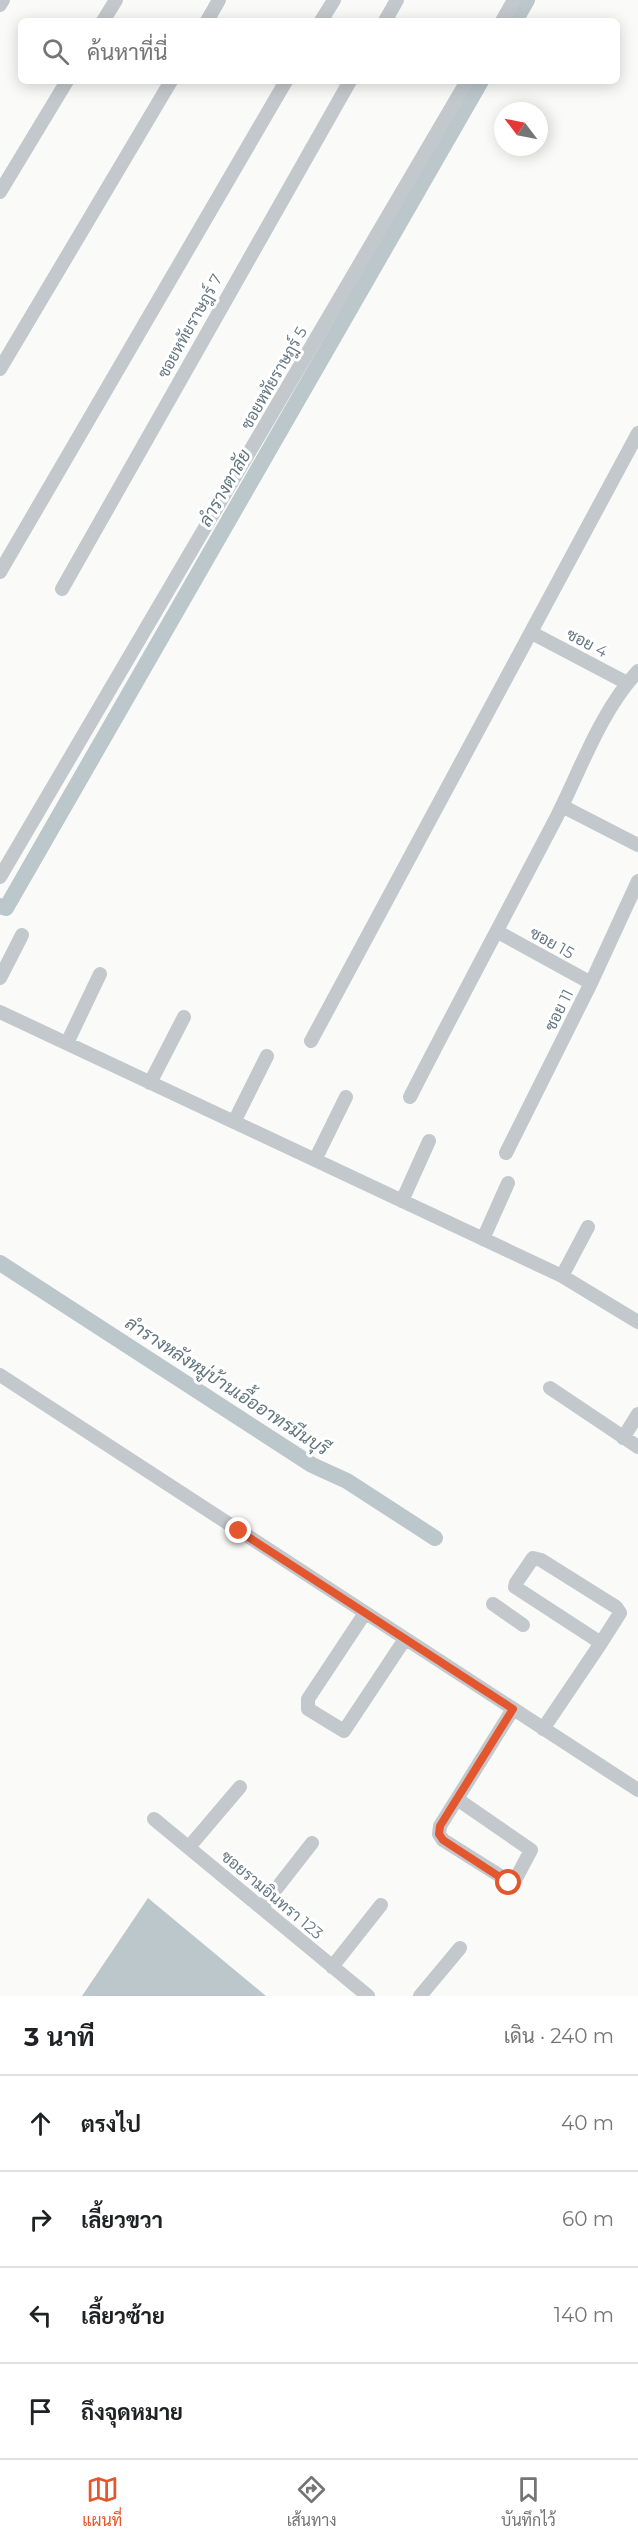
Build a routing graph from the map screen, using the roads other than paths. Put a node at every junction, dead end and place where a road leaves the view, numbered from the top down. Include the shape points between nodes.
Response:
1 (3, 0) edge
2 (116, 0) edge
3 (219, 0) edge
4 (334, 0) edge
5 (397, 0) edge
6 (514, 0) edge
7 (0, 5) edge
8 (106, 18) edge
9 (209, 18) edge
10 (323, 18) edge
11 (387, 18) edge
12 (504, 18) edge
13 (65, 84) edge
14 (169, 84) edge
15 (284, 84) edge
16 (348, 84) edge
17 (465, 84) edge
18 (0, 192) edge
19 (0, 369) edge
20 (638, 434) edge
21 (0, 572) edge
22 (62, 589) dead end
23 (532, 633) junction
24 (638, 671) edge
25 (627, 683) junction
26 (562, 806) junction
27 (638, 845) edge
28 (0, 877) edge
29 (638, 881) edge
30 (498, 932) junction
31 (22, 935) dead end
32 (100, 974) dead end
33 (0, 978) edge
34 (591, 983) junction
35 (0, 1012) edge
36 (184, 1017) dead end
37 (311, 1041) dead end
38 (67, 1043) junction
39 (267, 1056) dead end
40 (150, 1083) junction
41 (346, 1097) dead end
42 (410, 1097) dead end
43 (234, 1122) junction
44 (429, 1141) dead end
45 (506, 1153) dead end
46 (315, 1160) junction
47 (508, 1183) dead end
48 (402, 1201) junction
49 (588, 1227) dead end
50 (483, 1239) junction
51 (562, 1276) junction
52 (638, 1321) edge
53 (0, 1375) edge
54 (550, 1388) dead end
55 (638, 1414) edge
56 (623, 1438) junction
57 (638, 1447) edge
58 (518, 1590) junction
59 (365, 1613) junction
60 (523, 1625) dead end
61 (405, 1639) junction
62 (601, 1643) junction
63 (513, 1709) junction
64 (543, 1729) junction
65 (240, 1787) dead end
66 (638, 1790) edge
67 (457, 1799) junction
68 (154, 1819) dead end
69 (312, 1843) dead end
70 (189, 1847) junction
71 (381, 1905) dead end
72 (262, 1907) junction
73 (460, 1948) dead end
74 (332, 1967) junction
75 (368, 1996) edge
76 (420, 1996) edge

1 - 7 street
2 - 8 street
3 - 9 street
4 - 10 street
5 - 11 street
6 - 12 street
13 - 18 street
14 - 19 street
15 - 21 street
16 - 22 street, ซอยหทัยราษฎร์ 7
17 - 28 street, ซอยหทัยราษฎร์ 5
20 - 23 street
23 - 25 street, ซอย 4
23 - 37 street
24 - 25 street
25 - 26 street
26 - 27 street
26 - 30 street
29 - 34 street, ซอย 11
30 - 34 street, ซอย 15
30 - 42 street
31 - 33 street
32 - 38 street
34 - 45 street, ซอย 11
35 - 38 street
36 - 40 street
38 - 40 street
39 - 43 street
40 - 43 street
41 - 46 street
43 - 46 street
44 - 48 street
46 - 48 street
47 - 50 street
48 - 50 street
49 - 51 street
50 - 51 street
51 - 52 street
53 - 59 street
54 - 56 street
55 - 56 street
56 - 57 street
58 - 60 street via 498,1608
58 - 62 street
58 - 62 street via 516,1582 536,1558 616,1607 620,1613
59 - 61 street
59 - 61 street via 308,1698 308,1709 344,1731
61 - 63 street
62 - 64 street
63 - 64 street
63 - 67 street
64 - 66 street
65 - 70 street
67 - 67 street via 439,1834 513,1884 531,1850
68 - 70 street, ซอยรามอินทรา 123
69 - 72 street
70 - 72 street, ซอยรามอินทรา 123
71 - 74 street
72 - 74 street, ซอยรามอินทรา 123
73 - 76 street
74 - 75 street, ซอยรามอินทรา 123

